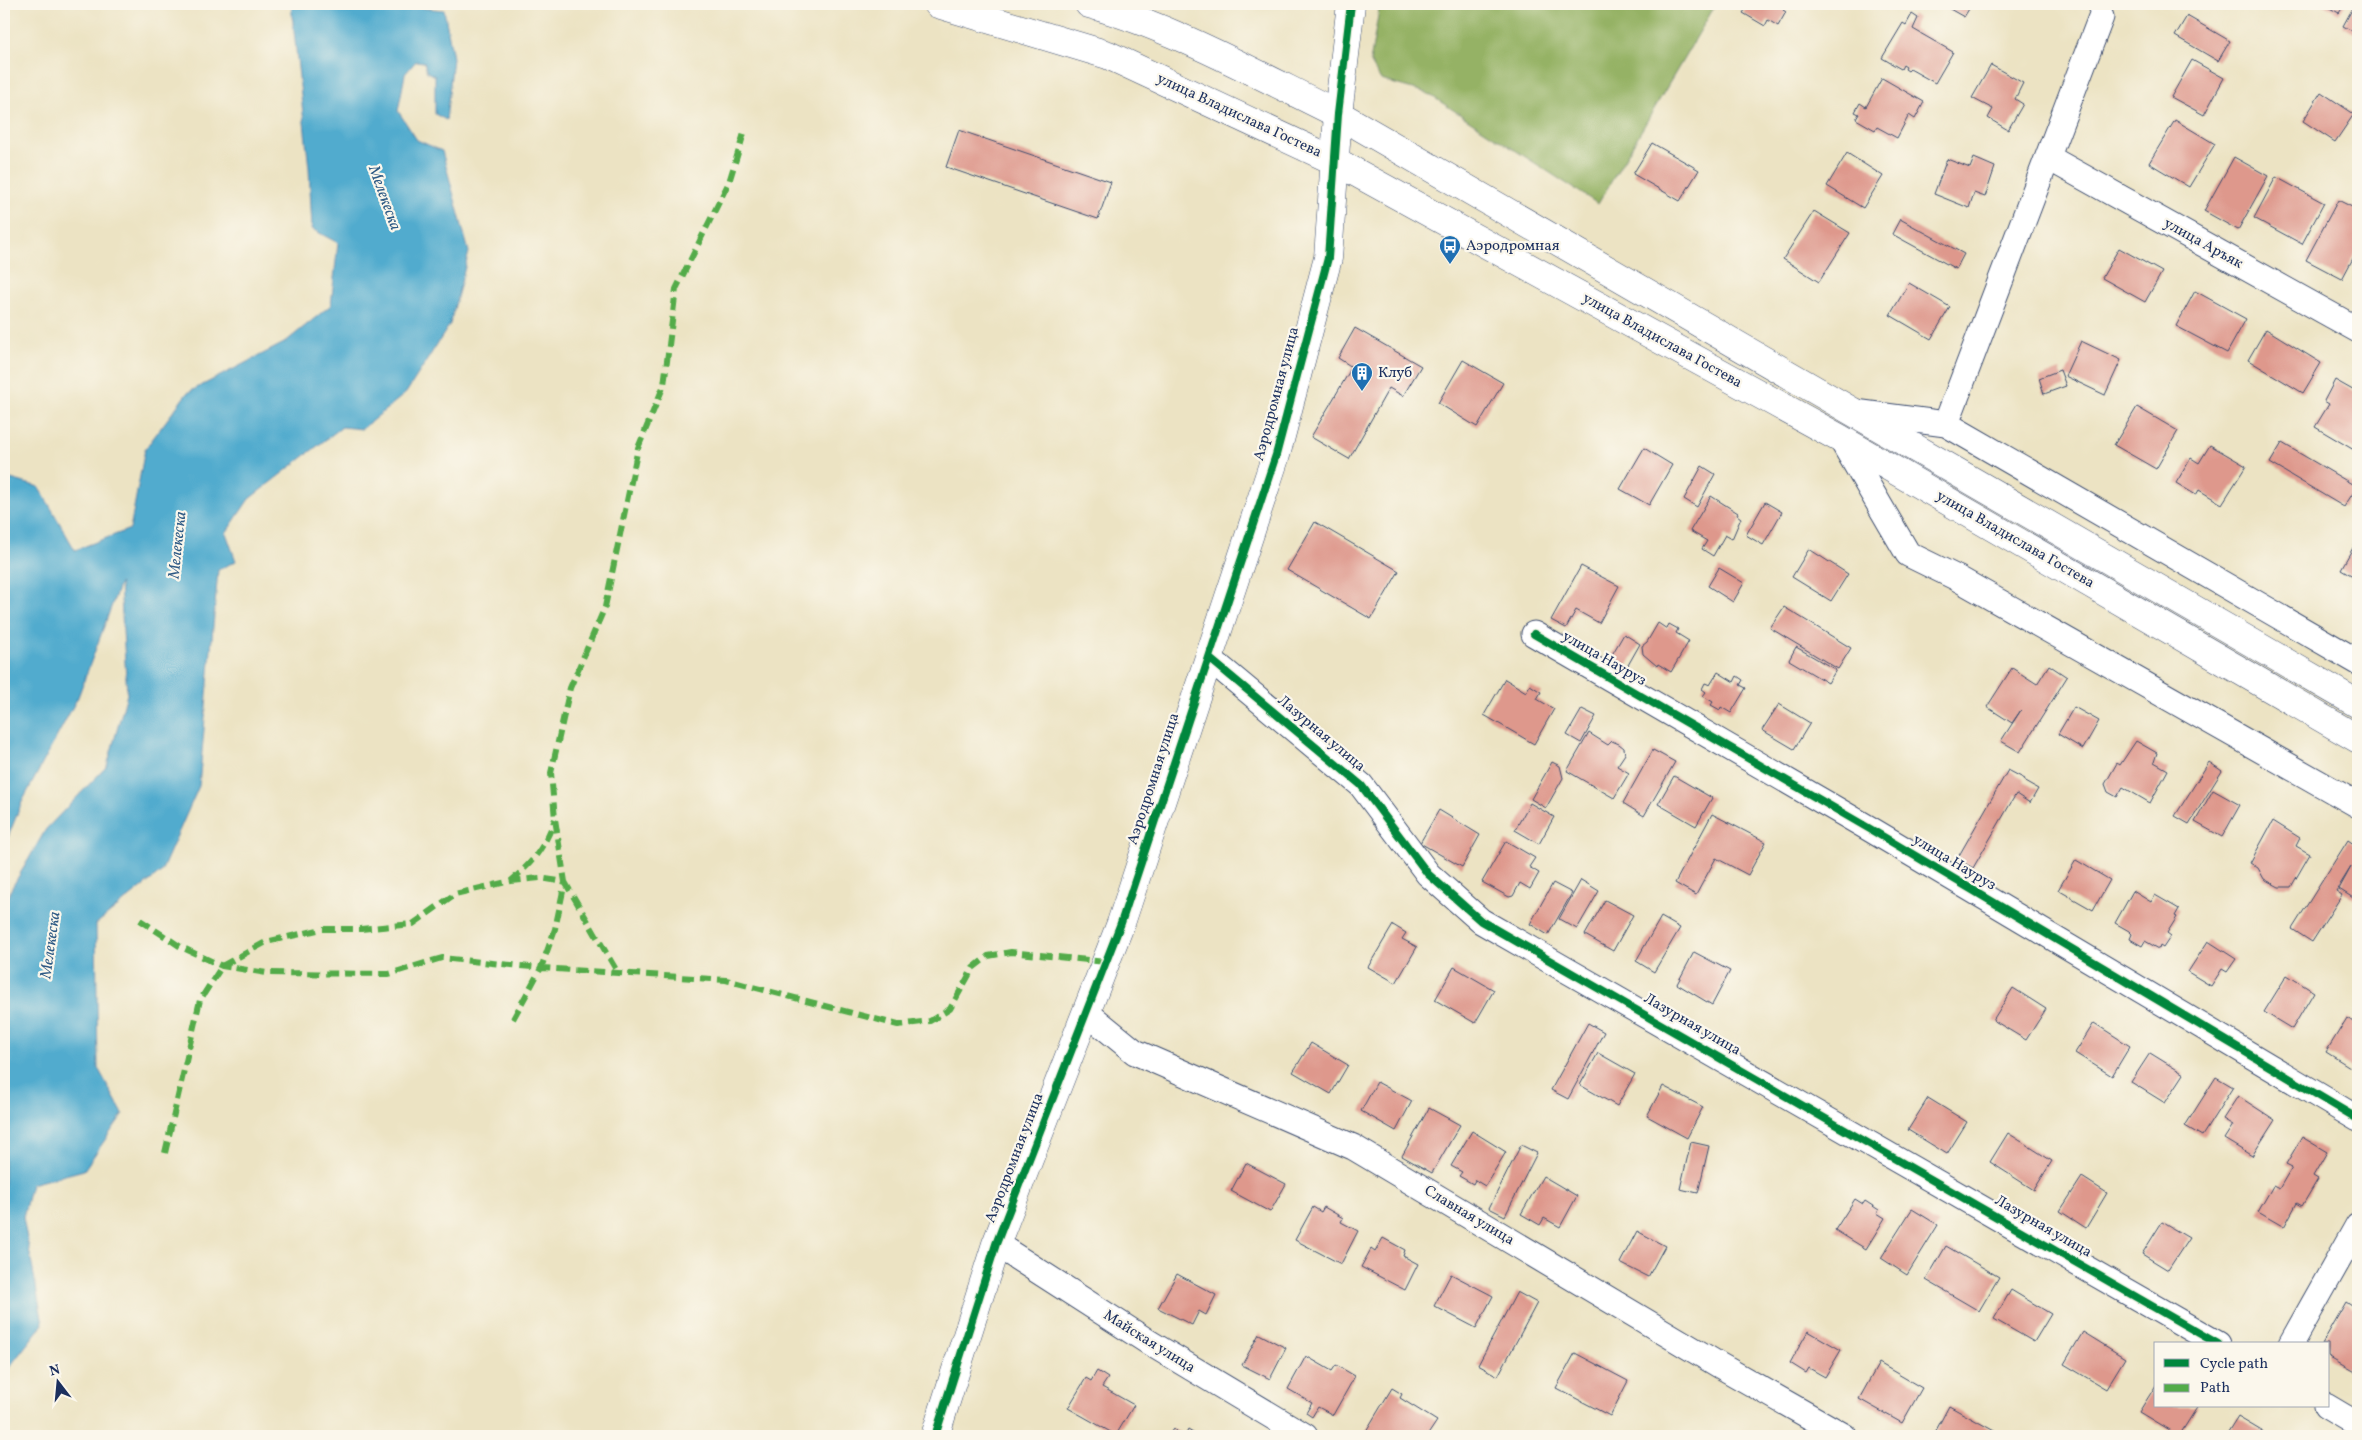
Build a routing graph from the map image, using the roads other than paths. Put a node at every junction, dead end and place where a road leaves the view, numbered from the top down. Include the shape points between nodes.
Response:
1 (938, 4) edge
2 (1089, 4) edge
3 (1352, 4) edge
4 (2101, 16) dead end
5 (1338, 114) junction
6 (2048, 158) junction
7 (1335, 161) junction
8 (2358, 330) edge
9 (1849, 411) junction
10 (1946, 424) junction
11 (1841, 439) junction
12 (1534, 634) dead end
13 (1209, 658) junction
14 (2358, 662) edge
15 (2358, 704) edge
16 (2358, 739) edge
17 (2358, 805) edge
18 (1086, 1012) junction
19 (2358, 1119) edge
20 (2358, 1225) edge
21 (996, 1244) junction
22 (2215, 1342) edge
23 (2291, 1342) edge
24 (2329, 1408) edge
25 (2358, 1425) edge
26 (935, 1436) edge
27 (1305, 1436) edge
28 (1844, 1436) edge

1 - 7 main road, улица Владислава Гостева via 1108,55
2 - 5 main road, улица Владислава Гостева via 1132,17
3 - 5 main road, Аэродромная улица
4 - 6 street
5 - 7 main road, Аэродромная улица
5 - 9 main road, улица Владислава Гостева
6 - 8 street, улица Аръяк
6 - 10 street
7 - 11 main road, улица Владислава Гостева
7 - 13 main road, Аэродромная улица via 1328,258 1276,455
9 - 10 street
9 - 15 main road, улица Владислава Гостева
10 - 14 street
11 - 16 main road, улица Владислава Гостева
11 - 17 street via 1908,554 1957,578
12 - 19 street, улица Науруз
13 - 18 main road, Аэродромная улица via 1121,923
13 - 22 street, Лазурная улица via 1361,785 1428,874 1481,921
18 - 21 main road, Аэродромная улица
18 - 28 street, Славная улица via 1135,1052 1353,1147 1719,1366
20 - 23 street
21 - 26 main road, Аэродромная улица
21 - 27 street, Майская улица via 1150,1343
24 - 25 street

